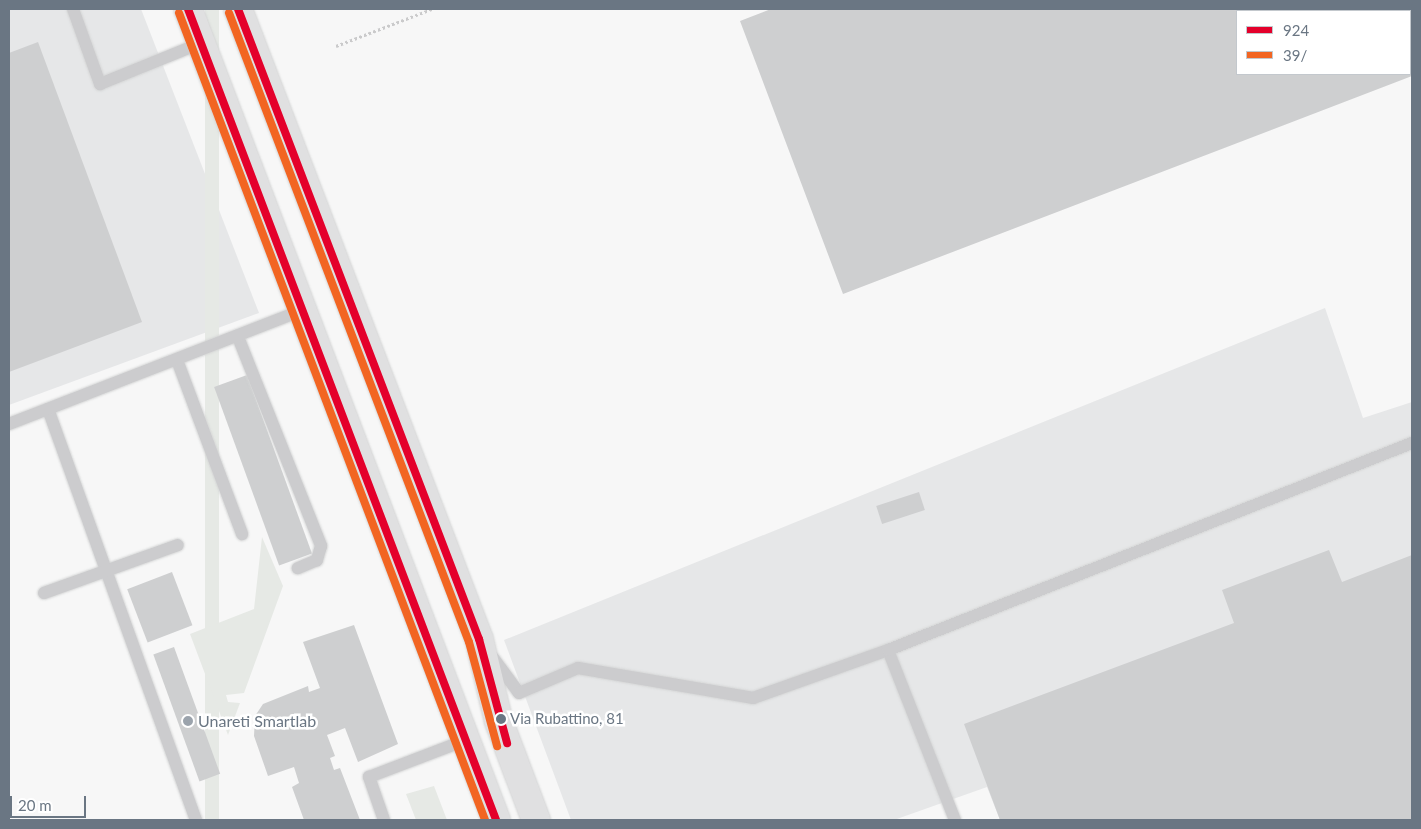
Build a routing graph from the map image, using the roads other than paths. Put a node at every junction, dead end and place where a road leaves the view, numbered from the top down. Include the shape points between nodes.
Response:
1 (73, 9) edge
2 (188, 9) edge
3 (238, 9) edge
4 (201, 43) junction
5 (303, 310) junction
6 (238, 337) junction
7 (177, 360) junction
8 (48, 410) junction
9 (9, 424) edge
10 (1412, 443) edge
11 (242, 534) dead end
12 (178, 545) dead end
13 (298, 568) dead end
14 (106, 571) junction
15 (44, 594) dead end
16 (479, 639) junction
17 (888, 650) junction
18 (466, 740) junction
19 (196, 820) edge
20 (384, 820) edge
21 (496, 820) edge
22 (536, 820) edge
23 (955, 820) edge

1 - 4 lane via 100,84
2 - 4 street
3 - 16 street
4 - 5 street
5 - 6 lane
5 - 18 street
6 - 7 lane
6 - 13 lane via 321,546 317,560
7 - 8 lane
7 - 11 lane
8 - 9 lane
8 - 14 lane
10 - 17 lane
12 - 14 lane
14 - 15 lane
14 - 19 lane
16 - 17 lane via 519,693 578,668 753,698
16 - 22 street via 499,722
17 - 23 lane
18 - 20 lane via 369,777
18 - 21 street

